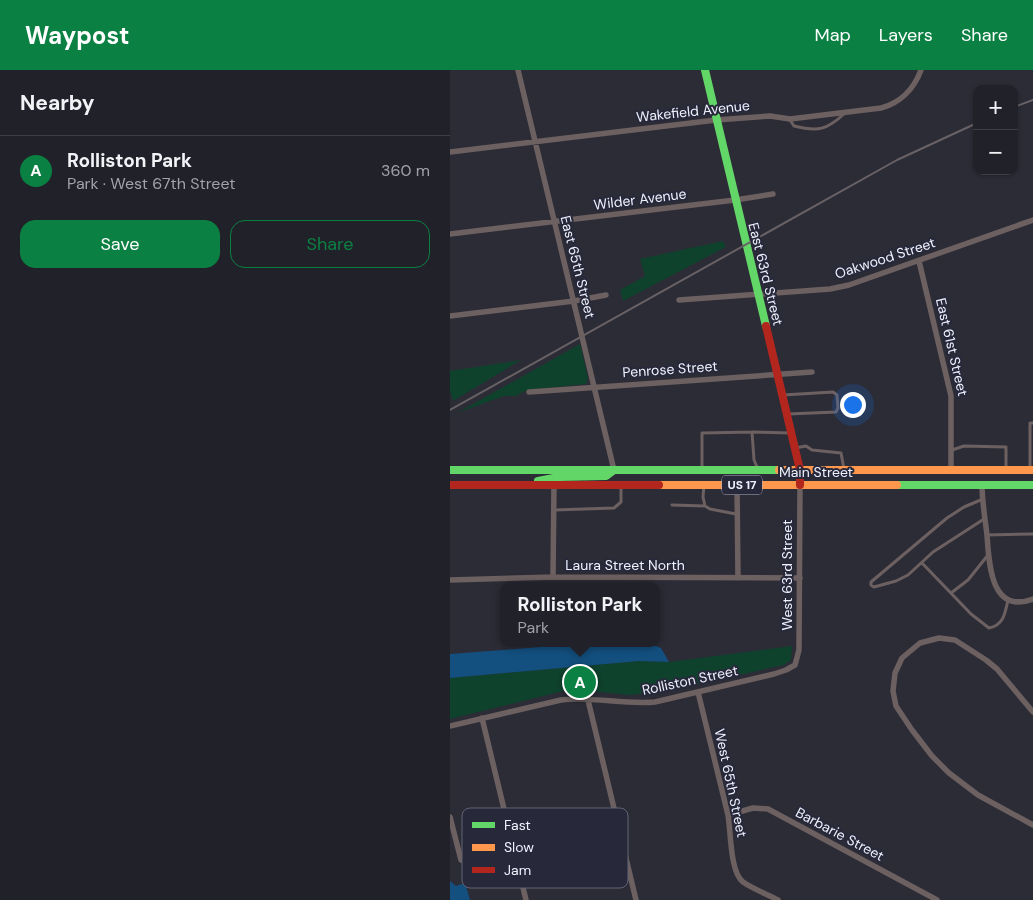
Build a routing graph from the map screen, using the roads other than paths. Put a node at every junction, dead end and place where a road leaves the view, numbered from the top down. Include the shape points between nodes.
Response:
1 (518, 70) edge
2 (705, 70) edge
3 (921, 70) edge
4 (845, 113) junction
5 (790, 119) junction
6 (716, 120) junction
7 (535, 141) junction
8 (450, 152) edge
9 (773, 194) dead end
10 (735, 200) junction
11 (1033, 220) edge
12 (554, 221) junction
13 (450, 234) edge
14 (919, 261) junction
15 (606, 295) dead end
16 (758, 295) junction
17 (679, 300) dead end
18 (574, 301) junction
19 (450, 316) edge
20 (812, 372) dead end
21 (777, 374) junction
22 (595, 387) junction
23 (529, 392) dead end
24 (782, 395) junction
25 (787, 414) junction
26 (1033, 423) edge
27 (752, 432) junction
28 (791, 433) junction
29 (795, 448) junction
30 (952, 450) junction
31 (450, 470) edge
32 (614, 470) junction
33 (702, 470) junction
34 (758, 470) junction
35 (800, 470) junction
36 (844, 470) junction
37 (951, 470) junction
38 (1006, 470) junction
39 (1032, 470) edge
40 (450, 485) edge
41 (511, 485) junction
42 (554, 485) junction
43 (621, 485) junction
44 (704, 485) junction
45 (737, 485) junction
46 (800, 485) junction
47 (982, 485) junction
48 (1033, 485) edge
49 (983, 499) junction
50 (672, 505) dead end
51 (705, 506) junction
52 (554, 510) junction
53 (737, 514) junction
54 (985, 518) junction
55 (1033, 534) edge
56 (987, 535) junction
57 (988, 554) junction
58 (922, 563) junction
59 (553, 577) junction
60 (738, 578) junction
61 (800, 578) junction
62 (450, 580) edge
63 (950, 593) junction
64 (1008, 599) junction
65 (1033, 600) edge
66 (795, 665) joint
67 (698, 692) junction
68 (588, 700) junction
69 (1033, 712) edge
70 (482, 718) junction
71 (450, 726) edge
72 (504, 808) edge
73 (614, 808) edge
74 (728, 815) junction
75 (450, 817) edge
76 (1033, 825) edge
77 (461, 860) dead end
78 (628, 867) edge
79 (636, 900) edge
80 (778, 900) edge
81 (937, 900) edge

1 - 7 street, East 65th Street
2 - 6 main road, East 63rd Street
3 - 4 street, Wakefield Avenue via 909,91 893,104
4 - 5 street, Wakefield Avenue
4 - 5 lane via 821,129 794,126
5 - 6 street, Wakefield Avenue via 770,116
6 - 7 street, Wakefield Avenue
6 - 10 main road, East 63rd Street
7 - 8 street, Wakefield Avenue
7 - 12 street, East 65th Street
9 - 10 street, Wilder Avenue
10 - 12 street, Wilder Avenue
10 - 16 main road, East 63rd Street
11 - 14 street, Oakwood Street
12 - 13 street, Wilder Avenue
12 - 18 street, East 65th Street
14 - 16 street, Oakwood Street via 850,285
14 - 30 street, East 61st Street via 951,396
15 - 18 street
16 - 17 street, Oakwood Street
16 - 21 main road, East 63rd Street
18 - 19 street
18 - 22 street, East 65th Street
20 - 21 street, Penrose Street
21 - 22 street, Penrose Street
21 - 24 main road, East 63rd Street
22 - 23 street, Penrose Street
22 - 32 street, East 65th Street
24 - 25 main road, East 63rd Street
24 - 25 lane via 833,392 837,395 836,412
25 - 28 main road, East 63rd Street
26 - 39 lane via 1030,423
27 - 28 lane
27 - 33 lane via 702,433
27 - 34 lane
28 - 29 main road, East 63rd Street
29 - 35 main road, East 63rd Street
29 - 36 lane via 806,446 812,450 841,452
30 - 37 street, East 61st Street
30 - 38 lane via 964,446 1006,447
31 - 32 main road, Main Street / US 17
32 - 33 main road, Main Street / US 17
32 - 41 main road via 606,476 559,477
33 - 34 main road, Main Street / US 17
34 - 35 main road, Main Street / US 17
35 - 36 main road, Main Street / US 17
35 - 46 main road, East 63rd Street
36 - 37 main road, Main Street / US 17
37 - 38 main road, Main Street / US 17
38 - 39 main road, Main Street / US 17
40 - 41 main road, Main Street / US 17
41 - 42 main road, Main Street / US 17
42 - 43 main road, Main Street / US 17
42 - 52 street
43 - 44 main road, Main Street / US 17
43 - 52 lane via 621,502 614,508
44 - 45 main road, Main Street / US 17
44 - 51 lane
45 - 46 main road, Main Street / US 17
45 - 53 street
46 - 47 main road, Main Street / US 17
46 - 61 street, West 63rd Street
47 - 48 main road, Main Street / US 17
47 - 49 street
49 - 54 street
49 - 58 lane via 964,506 947,518 871,585 896,581
50 - 51 lane
51 - 53 lane
52 - 59 street
53 - 60 street
54 - 56 street
54 - 58 lane via 933,552
55 - 56 lane
56 - 57 street
57 - 63 lane via 968,580
57 - 64 street via 994,584
58 - 63 lane
59 - 60 street, Laura Street North
59 - 62 street, Laura Street North
60 - 61 street, Laura Street North
61 - 66 street, West 63rd Street via 799,650
63 - 64 lane via 989,628 1004,618
64 - 65 street via 1021,603
66 - 67 street, Rolliston Street via 774,674
67 - 68 street, Rolliston Street via 655,702
67 - 74 street, West 65th Street
68 - 70 street, Rolliston Street via 561,700
68 - 73 street
69 - 76 street via 997,669 955,640 940,638 920,643 902,658 895,673 893,691 896,706 932,756 978,795
70 - 71 street
70 - 72 street
74 - 80 street, West 65th Street via 733,865 739,878
74 - 81 street, Barbarie Street via 753,808 768,809
75 - 77 street
78 - 79 street

